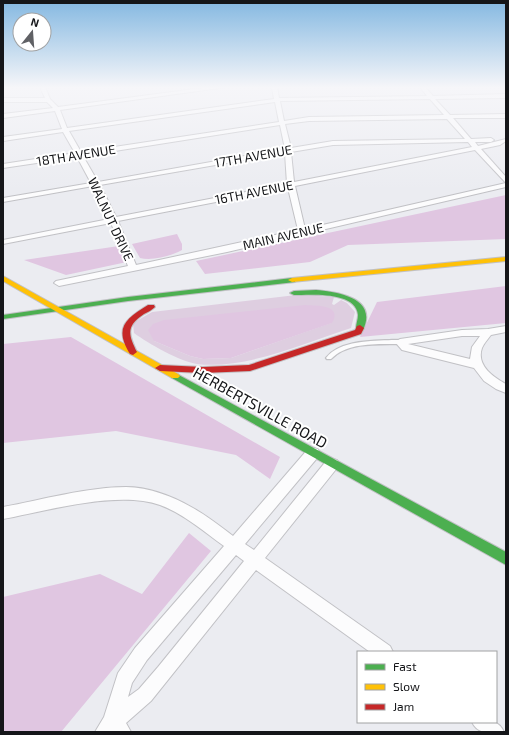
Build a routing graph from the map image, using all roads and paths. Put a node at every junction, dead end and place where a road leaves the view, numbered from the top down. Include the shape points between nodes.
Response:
1 (61, 121) edge
2 (126, 121) edge
3 (287, 121) edge
4 (453, 121) edge
5 (282, 122) junction
6 (65, 130) junction
7 (3, 139) edge
8 (470, 140) junction
9 (505, 140) edge
10 (477, 148) junction
11 (288, 150) junction
12 (78, 155) junction
13 (3, 166) edge
14 (506, 181) edge
15 (95, 183) junction
16 (291, 185) junction
17 (506, 185) edge
18 (3, 200) edge
19 (114, 220) junction
20 (302, 232) junction
21 (3, 242) edge
22 (506, 259) edge
23 (133, 267) junction
24 (3, 278) edge
25 (59, 283) dead end
26 (340, 287) dead end
27 (55, 308) junction
28 (128, 310) dead end
29 (84, 315) dead end
30 (3, 316) edge
31 (70, 317) junction
32 (55, 319) dead end
33 (506, 329) edge
34 (488, 332) junction
35 (403, 345) junction
36 (133, 352) junction
37 (329, 358) dead end
38 (478, 365) junction
39 (160, 368) junction
40 (506, 389) edge
41 (313, 453) junction
42 (332, 464) junction
43 (3, 513) edge
44 (235, 545) junction
45 (506, 559) edge
46 (256, 560) junction
47 (383, 651) edge
48 (482, 723) edge
49 (113, 729) edge
50 (494, 732) edge

1 - 6 street, WALNUT DRIVE
2 - 6 street
3 - 5 street, 18TH AVENUE
4 - 8 street
5 - 11 street
5 - 12 street, 18TH AVENUE
6 - 7 street
6 - 12 street, WALNUT DRIVE
8 - 9 street, 17TH AVENUE
8 - 10 street
8 - 11 street, 17TH AVENUE via 333,142
9 - 10 street, 16TH AVENUE
10 - 14 street
10 - 16 street, 16TH AVENUE
11 - 15 street, 17TH AVENUE
11 - 16 street
12 - 13 street, 18TH AVENUE
12 - 15 street, WALNUT DRIVE
15 - 18 street, 17TH AVENUE
15 - 19 street, WALNUT DRIVE
16 - 19 street, 16TH AVENUE
16 - 20 street
17 - 20 street, MAIN AVENUE
19 - 21 street, 16TH AVENUE
19 - 23 street, WALNUT DRIVE
20 - 23 street, MAIN AVENUE
22 - 27 main road
23 - 25 street, MAIN AVENUE
24 - 27 main road, HERBERTSVILLE ROAD
26 - 39 main road via 284,292 320,292 344,296 357,303 363,312 363,322 358,332 250,368
27 - 30 main road
27 - 31 main road, HERBERTSVILLE ROAD
28 - 36 main road via 155,307 133,317 127,324 125,340
29 - 31 main road
31 - 32 main road
31 - 36 main road, HERBERTSVILLE ROAD
33 - 34 street
34 - 35 street via 462,333
34 - 38 street via 476,348
35 - 37 lane via 378,343 343,347 332,352
35 - 38 street
36 - 39 main road, HERBERTSVILLE ROAD
38 - 40 street via 487,378
39 - 41 main road, HERBERTSVILLE ROAD
41 - 42 main road, HERBERTSVILLE ROAD
41 - 44 street
42 - 45 main road, HERBERTSVILLE ROAD
42 - 46 street
43 - 44 street via 95,496 138,494 162,500 188,512
44 - 46 street
44 - 49 street via 141,654 124,679
46 - 47 street
46 - 49 street via 145,695
48 - 50 street

